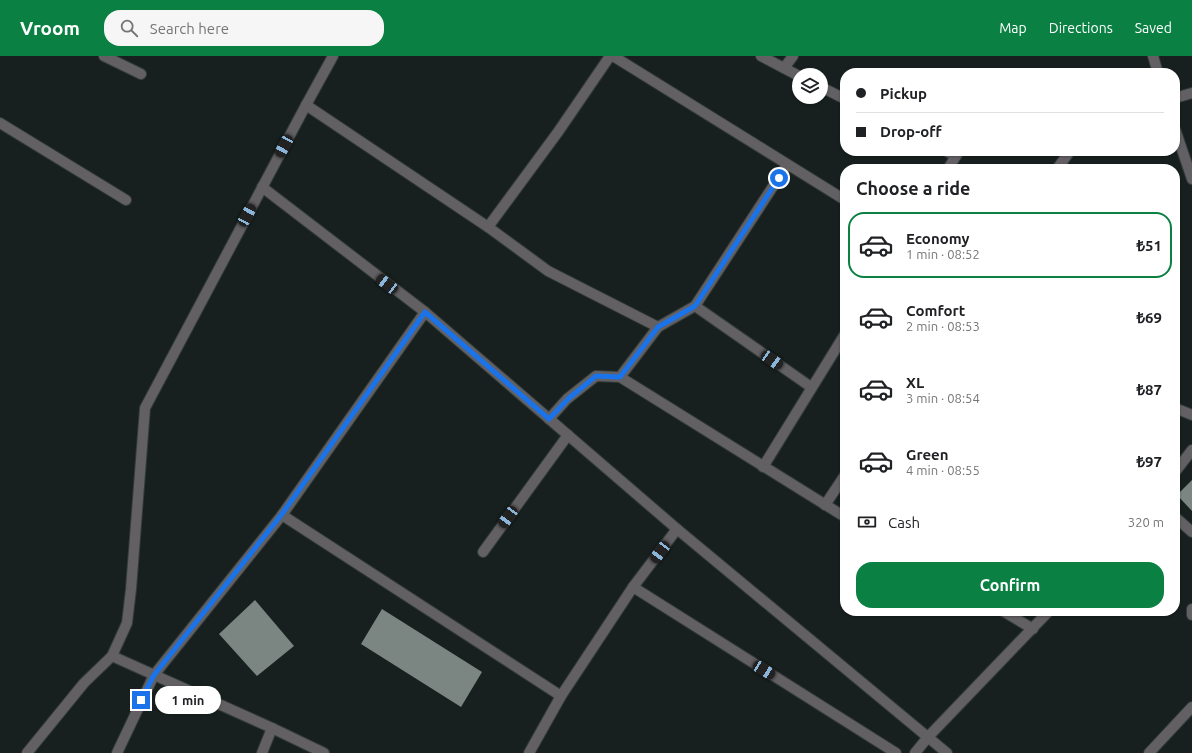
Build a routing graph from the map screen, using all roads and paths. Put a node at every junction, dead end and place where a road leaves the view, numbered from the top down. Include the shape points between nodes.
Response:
1 (104, 56) edge
2 (333, 56) edge
3 (611, 56) edge
4 (761, 56) edge
5 (793, 56) edge
6 (1153, 56) edge
7 (784, 68) junction
8 (1157, 68) edge
9 (792, 72) edge
10 (141, 74) dead end
11 (828, 90) edge
12 (1192, 93) edge
13 (840, 96) edge
14 (1180, 97) edge
15 (306, 104) junction
16 (0, 123) edge
17 (1180, 144) edge
18 (787, 165) junction
19 (1192, 179) edge
20 (262, 188) junction
21 (840, 197) edge
22 (126, 200) dead end
23 (488, 227) junction
24 (695, 306) junction
25 (425, 312) junction
26 (658, 327) junction
27 (840, 342) edge
28 (620, 377) junction
29 (811, 387) junction
30 (1180, 410) edge
31 (1192, 415) edge
32 (549, 419) junction
33 (568, 435) junction
34 (1192, 450) edge
35 (1180, 466) edge
36 (763, 467) junction
37 (840, 483) edge
38 (825, 506) junction
39 (282, 514) junction
40 (840, 514) edge
41 (1180, 521) edge
42 (677, 529) junction
43 (1192, 532) edge
44 (483, 552) dead end
45 (633, 587) junction
46 (1192, 609) edge
47 (1192, 615) edge
48 (1011, 616) edge
49 (1045, 616) edge
50 (1033, 629) junction
51 (112, 656) junction
52 (154, 675) junction
53 (562, 696) junction
54 (1192, 707) edge
55 (272, 728) junction
56 (928, 737) junction
57 (27, 753) edge
58 (117, 753) edge
59 (262, 753) edge
60 (324, 753) edge
61 (529, 753) edge
62 (896, 753) edge
63 (915, 753) edge
64 (947, 753) edge
65 (1149, 753) edge

1 - 10 street
2 - 15 street
3 - 18 street
3 - 23 street
4 - 7 street
5 - 7 street
6 - 8 street
7 - 9 street
11 - 13 street
12 - 14 street
15 - 20 street
15 - 23 street
16 - 22 street
17 - 19 street
18 - 21 street
18 - 24 street
20 - 25 street
20 - 51 street via 145,408 128,616
23 - 26 street via 548,271
24 - 26 street
24 - 29 street
25 - 32 street
25 - 39 street
26 - 28 street
27 - 29 street
28 - 32 street via 596,376
28 - 36 street
29 - 36 street
30 - 31 street
32 - 33 street
33 - 42 street
33 - 44 street
34 - 35 street
36 - 38 street
37 - 38 street
38 - 40 street
39 - 52 street
39 - 53 street
41 - 43 street
42 - 45 street
42 - 56 street
45 - 53 street
45 - 62 street
46 - 47 street
48 - 50 street
49 - 50 street
50 - 56 street
51 - 52 street
51 - 57 street via 84,683
52 - 55 street
52 - 58 street
53 - 61 street
54 - 65 street
55 - 59 street
55 - 60 street
56 - 63 street
56 - 64 street

